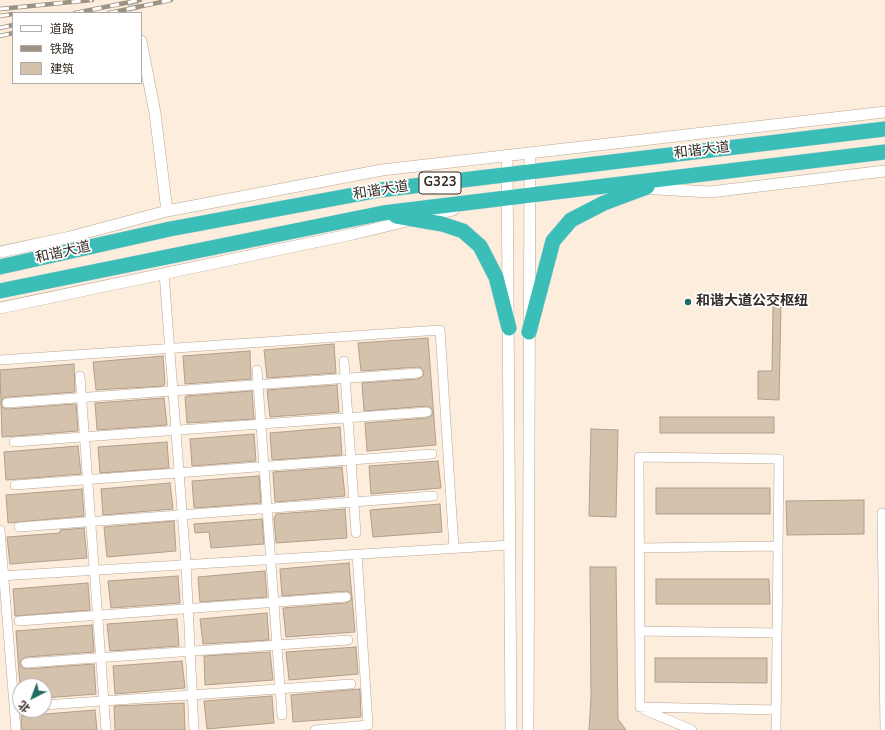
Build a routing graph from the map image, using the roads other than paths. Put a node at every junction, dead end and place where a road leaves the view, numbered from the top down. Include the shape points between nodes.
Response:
1 (142, 47) edge
2 (885, 112) edge
3 (885, 129) edge
4 (885, 152) edge
5 (530, 153) junction
6 (507, 155) junction
7 (530, 171) junction
8 (885, 171) edge
9 (508, 174) junction
10 (669, 178) junction
11 (644, 188) junction
12 (529, 195) junction
13 (509, 197) junction
14 (167, 211) junction
15 (383, 213) junction
16 (415, 219) junction
17 (0, 252) edge
18 (0, 267) edge
19 (164, 273) junction
20 (0, 291) edge
21 (0, 308) edge
22 (509, 328) junction
23 (529, 332) junction
24 (170, 349) junction
25 (0, 360) edge
26 (344, 361) dead end
27 (257, 370) dead end
28 (418, 373) dead end
29 (80, 376) dead end
30 (345, 378) junction
31 (258, 385) junction
32 (173, 391) junction
33 (82, 397) junction
34 (7, 403) dead end
35 (426, 412) dead end
36 (348, 418) junction
37 (261, 424) junction
38 (176, 430) junction
39 (84, 436) junction
40 (14, 442) dead end
41 (432, 454) dead end
42 (351, 460) junction
43 (264, 467) junction
44 (179, 473) junction
45 (88, 480) junction
46 (15, 485) dead end
47 (432, 496) dead end
48 (354, 502) junction
49 (267, 508) junction
50 (882, 513) dead end
51 (182, 515) junction
52 (91, 522) junction
53 (19, 527) dead end
54 (0, 530) edge
55 (356, 533) dead end
56 (510, 545) junction
57 (778, 546) junction
58 (454, 548) junction
59 (639, 548) junction
60 (357, 554) junction
61 (271, 559) junction
62 (186, 564) junction
63 (94, 570) junction
64 (2, 576) edge
65 (346, 597) dead end
66 (274, 603) junction
67 (188, 609) junction
68 (98, 615) junction
69 (19, 621) dead end
70 (640, 631) junction
71 (777, 633) junction
72 (348, 640) dead end
73 (277, 645) junction
74 (190, 651) junction
75 (101, 658) junction
76 (26, 663) dead end
77 (351, 684) dead end
78 (280, 689) junction
79 (192, 695) junction
80 (104, 701) junction
81 (52, 704) edge
82 (640, 708) junction
83 (776, 710) junction
84 (282, 715) dead end
85 (16, 730) edge
86 (106, 730) edge
87 (194, 730) edge
88 (315, 730) edge
89 (510, 730) edge
90 (528, 730) edge
91 (692, 730) edge
92 (776, 730) edge
93 (885, 730) edge

1 - 14 street via 155,113
2 - 5 street
3 - 7 highway, 和谐大道 / G323
4 - 10 highway, 和谐大道 / G323
5 - 6 street
5 - 7 street
6 - 9 street
6 - 14 street via 382,170
7 - 9 highway, 和谐大道 / G323
7 - 12 street
8 - 11 street via 710,192
9 - 13 street
9 - 18 highway, 和谐大道 / G323 via 372,191 170,229
10 - 11 highway
10 - 12 highway, 和谐大道 / G323
11 - 12 street
11 - 23 highway via 604,203 571,220 553,241
12 - 13 highway, 和谐大道 / G323
12 - 23 street
13 - 15 highway, 和谐大道 / G323
13 - 16 street
13 - 22 street
14 - 17 street via 70,237
15 - 16 highway
15 - 20 highway, 和谐大道 / G323
16 - 19 street
16 - 22 highway via 463,231 480,246 496,277
19 - 21 street
19 - 24 street
22 - 56 street
23 - 90 street
24 - 25 street
24 - 32 street
24 - 58 street via 440,330
26 - 30 street
27 - 31 street
28 - 30 street
29 - 33 street
30 - 31 street
30 - 36 street
31 - 32 street
31 - 37 street
32 - 33 street
32 - 38 street
33 - 34 street
33 - 39 street
35 - 36 street
36 - 37 street
36 - 42 street
37 - 38 street
37 - 43 street
38 - 39 street
38 - 44 street
39 - 40 street
39 - 45 street
41 - 42 street
42 - 43 street
42 - 48 street
43 - 44 street
43 - 49 street
44 - 45 street
44 - 51 street
45 - 46 street
45 - 52 street
47 - 48 street
48 - 49 street
48 - 55 street
49 - 51 street
49 - 61 street
50 - 93 street
51 - 52 street
51 - 62 street
52 - 53 street
52 - 63 street
54 - 64 street
56 - 58 street
56 - 89 street
57 - 59 street
57 - 59 street via 779,459 639,457
57 - 71 street
58 - 60 street
59 - 70 street
60 - 61 street
60 - 88 street via 368,725
61 - 62 street
61 - 66 street
62 - 63 street
62 - 67 street
63 - 64 street
63 - 68 street
64 - 85 street
65 - 66 street
66 - 67 street
66 - 73 street
67 - 68 street
67 - 74 street
68 - 69 street
68 - 75 street
70 - 71 street
70 - 82 street
71 - 83 street
72 - 73 street
73 - 74 street
73 - 78 street
74 - 75 street
74 - 79 street
75 - 76 street
75 - 80 street
77 - 78 street
78 - 79 street
78 - 84 street
79 - 80 street
79 - 87 street
80 - 81 street
80 - 86 street
82 - 83 street
82 - 91 street
83 - 92 street

